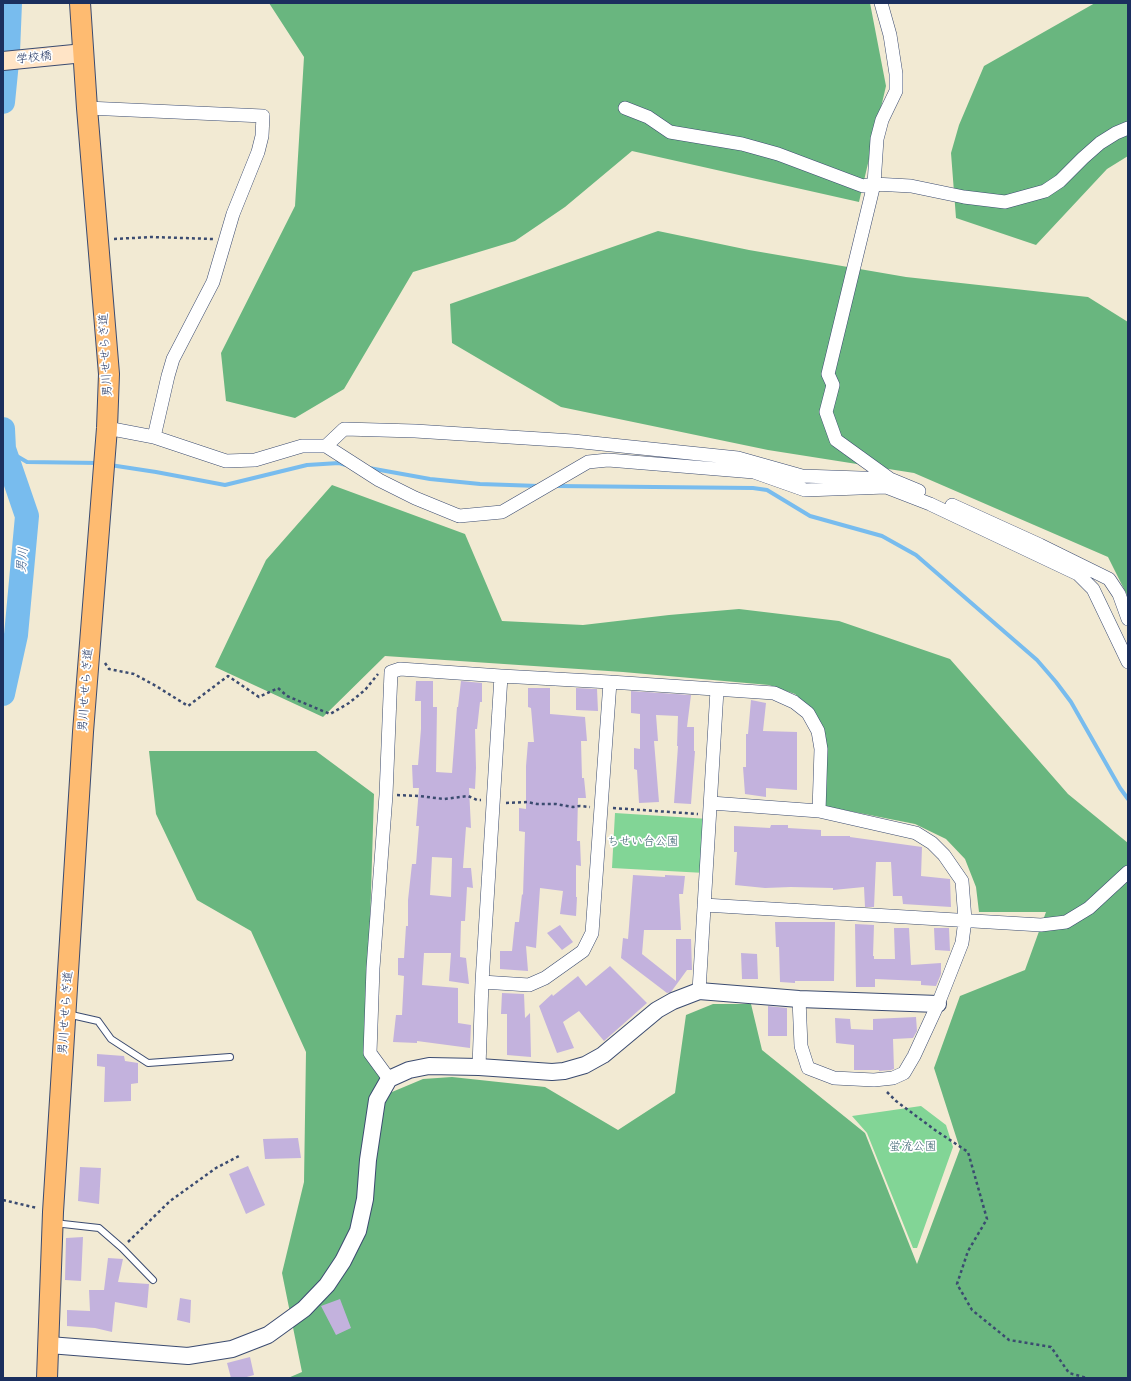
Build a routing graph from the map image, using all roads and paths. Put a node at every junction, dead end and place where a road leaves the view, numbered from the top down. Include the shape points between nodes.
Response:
1 (80, 3) edge
2 (881, 3) edge
3 (75, 54) junction
4 (3, 61) edge
5 (86, 108) junction
6 (625, 108) dead end
7 (1128, 128) edge
8 (874, 184) junction
9 (98, 240) junction
10 (226, 240) junction
11 (107, 428) junction
12 (154, 437) junction
13 (326, 446) junction
14 (890, 479) junction
15 (1128, 619) edge
16 (105, 662) dead end
17 (1128, 662) edge
18 (396, 670) junction
19 (501, 676) junction
20 (610, 682) junction
21 (717, 690) junction
22 (386, 795) junction
23 (494, 800) junction
24 (601, 807) junction
25 (711, 809) junction
26 (818, 811) junction
27 (1128, 872) edge
28 (704, 905) junction
29 (965, 920) junction
30 (482, 982) junction
31 (699, 991) junction
32 (799, 999) junction
33 (938, 1004) junction
34 (66, 1014) junction
35 (230, 1056) dead end
36 (479, 1067) junction
37 (389, 1079) junction
38 (874, 1080) junction
39 (240, 1156) dead end
40 (3, 1200) edge
41 (53, 1217) junction
42 (122, 1248) junction
43 (153, 1280) dead end
44 (49, 1345) junction
45 (47, 1378) edge
46 (1088, 1378) edge

1 - 3 main road, 男川せせらぎ道
2 - 8 street via 890,34 896,90 876,139
3 - 4 main road, 学校橋
3 - 5 main road, 男川せせらぎ道
5 - 9 main road, 男川せせらぎ道
5 - 10 street via 263,116 258,152
6 - 8 street via 648,117 670,132 742,144 778,154 862,186
7 - 8 street via 1100,143 1060,181 1045,191 1005,202 911,186
8 - 14 street via 828,374 833,385 826,412 836,440
9 - 10 path via 152,237
9 - 11 main road, 男川せせらぎ道 via 109,374
10 - 12 street via 213,282 173,359
11 - 12 street
11 - 34 main road, 男川せせらぎ道 via 83,732
12 - 13 street via 226,461 255,460 302,446
13 - 14 street via 344,429 415,431 572,441 738,458 802,476
13 - 17 street via 380,480 459,516 502,512 588,462 608,460 754,472 805,490 886,487 930,504 1078,574 1093,589
14 - 15 street via 1033,541 1109,579 1119,594
16 - 18 path via 109,669 134,674 188,706 228,676 259,697 278,688 287,696 330,714 365,690 384,666
18 - 19 street via 400,668
18 - 22 street via 391,672
19 - 20 street
19 - 23 street
20 - 21 street
20 - 24 street
21 - 25 street
21 - 26 street via 774,693 794,702 808,713 818,731 821,749
22 - 23 path via 444,799 468,796 478,800
22 - 37 street via 373,968 370,1053
23 - 24 path via 506,803
23 - 30 street
24 - 25 path
24 - 30 street via 592,933 583,951 529,986
25 - 26 street
25 - 28 street
26 - 29 street via 916,832 932,843 944,854 962,881
27 - 29 street via 1089,908 1066,922 1041,925
28 - 29 street
28 - 31 street
29 - 33 street via 962,943
30 - 36 street
31 - 32 street
31 - 36 street via 657,1010 603,1055 585,1065 552,1072
32 - 33 street
32 - 38 street via 801,1046 808,1068 834,1078
33 - 38 street via 904,1073 893,1078
34 - 35 lane via 98,1021 111,1039 148,1063
34 - 41 main road, 男川せせらぎ道
36 - 37 street via 429,1066 409,1070
37 - 44 street via 377,1100 365,1199 358,1231 344,1261 328,1285 304,1309 268,1335 232,1349 188,1356
38 - 46 path via 896,1101 968,1152 987,1219 968,1251 957,1284 972,1310 1009,1340 1051,1347 1069,1373
39 - 42 path via 216,1168 170,1201
40 - 41 path
41 - 42 lane via 98,1228
41 - 44 main road, 男川せせらぎ道
42 - 43 lane
44 - 45 main road, 男川せせらぎ道

